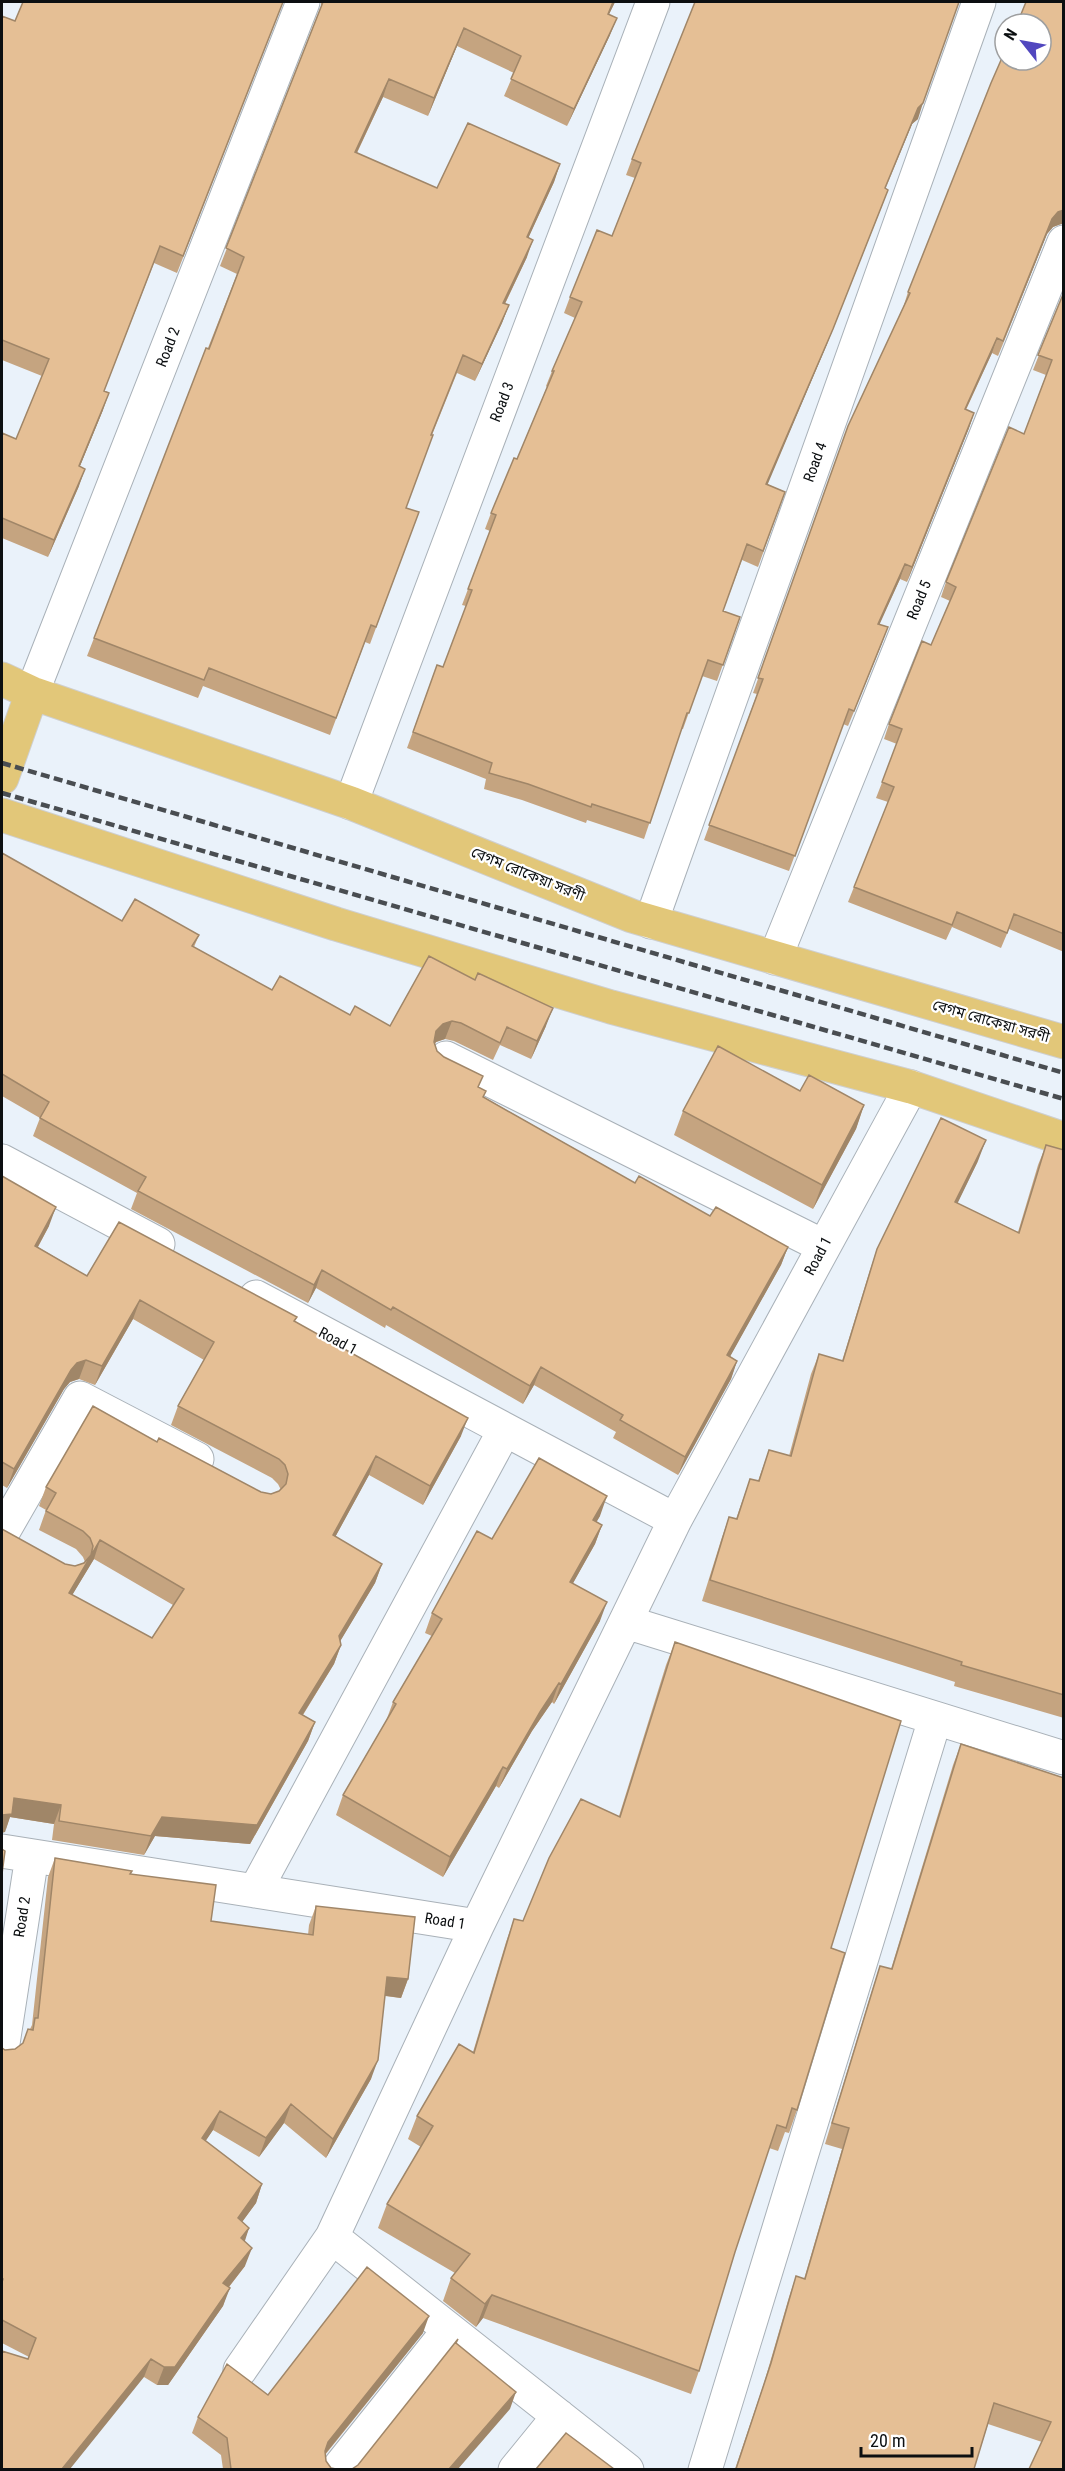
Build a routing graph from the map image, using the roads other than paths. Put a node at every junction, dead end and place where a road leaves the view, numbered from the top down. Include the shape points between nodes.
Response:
1 (303, 2) edge
2 (653, 2) edge
3 (979, 2) edge
4 (1064, 242) edge
5 (1054, 292) edge
6 (2, 679) edge
7 (32, 693) junction
8 (2, 778) edge
9 (351, 803) junction
10 (2, 815) edge
11 (651, 922) junction
12 (775, 958) junction
13 (1064, 1042) edge
14 (446, 1058) edge
15 (911, 1087) junction
16 (1064, 1139) edge
17 (2, 1161) edge
18 (823, 1246) junction
19 (180, 1256) edge
20 (232, 1284) edge
21 (504, 1431) junction
22 (222, 1473) edge
23 (675, 1520) junction
24 (12, 1537) edge
25 (626, 1622) junction
26 (935, 1719) junction
27 (1064, 1758) edge
28 (17, 1854) edge
29 (255, 1891) junction
30 (477, 1926) junction
31 (2, 2050) edge
32 (332, 2237) junction
33 (449, 2330) junction
34 (240, 2370) dead end
35 (559, 2416) junction
36 (337, 2469) edge
37 (514, 2469) edge
38 (627, 2469) edge
39 (705, 2469) edge

1 - 7 street, Road 2
2 - 9 street, Road 3
3 - 11 street, Road 4
4 - 5 street, Road 5
5 - 12 street, Road 5
6 - 7 main road, বেগম রোকেয়া সরণী
7 - 8 main road
7 - 9 main road, বেগম রোকেয়া সরণী
9 - 11 main road, বেগম রোকেয়া সরণী
10 - 15 main road via 336,924 611,1007
11 - 12 main road, বেগম রোকেয়া সরণী
12 - 13 main road, বেগম রোকেয়া সরণী
14 - 18 street
15 - 16 main road
15 - 18 street, Road 1
17 - 19 street
18 - 23 street, Road 1
20 - 21 street, Road 1
21 - 23 street, Road 1
21 - 29 street
22 - 24 street via 80,1398
23 - 25 street, Road 1
25 - 26 street
25 - 30 street, Road 1
26 - 27 street
26 - 39 street
28 - 29 street, Road 1
28 - 31 street, Road 2
29 - 30 street, Road 1
30 - 32 street
32 - 33 street
32 - 34 street
33 - 35 street
33 - 36 street
35 - 37 street
35 - 38 street

